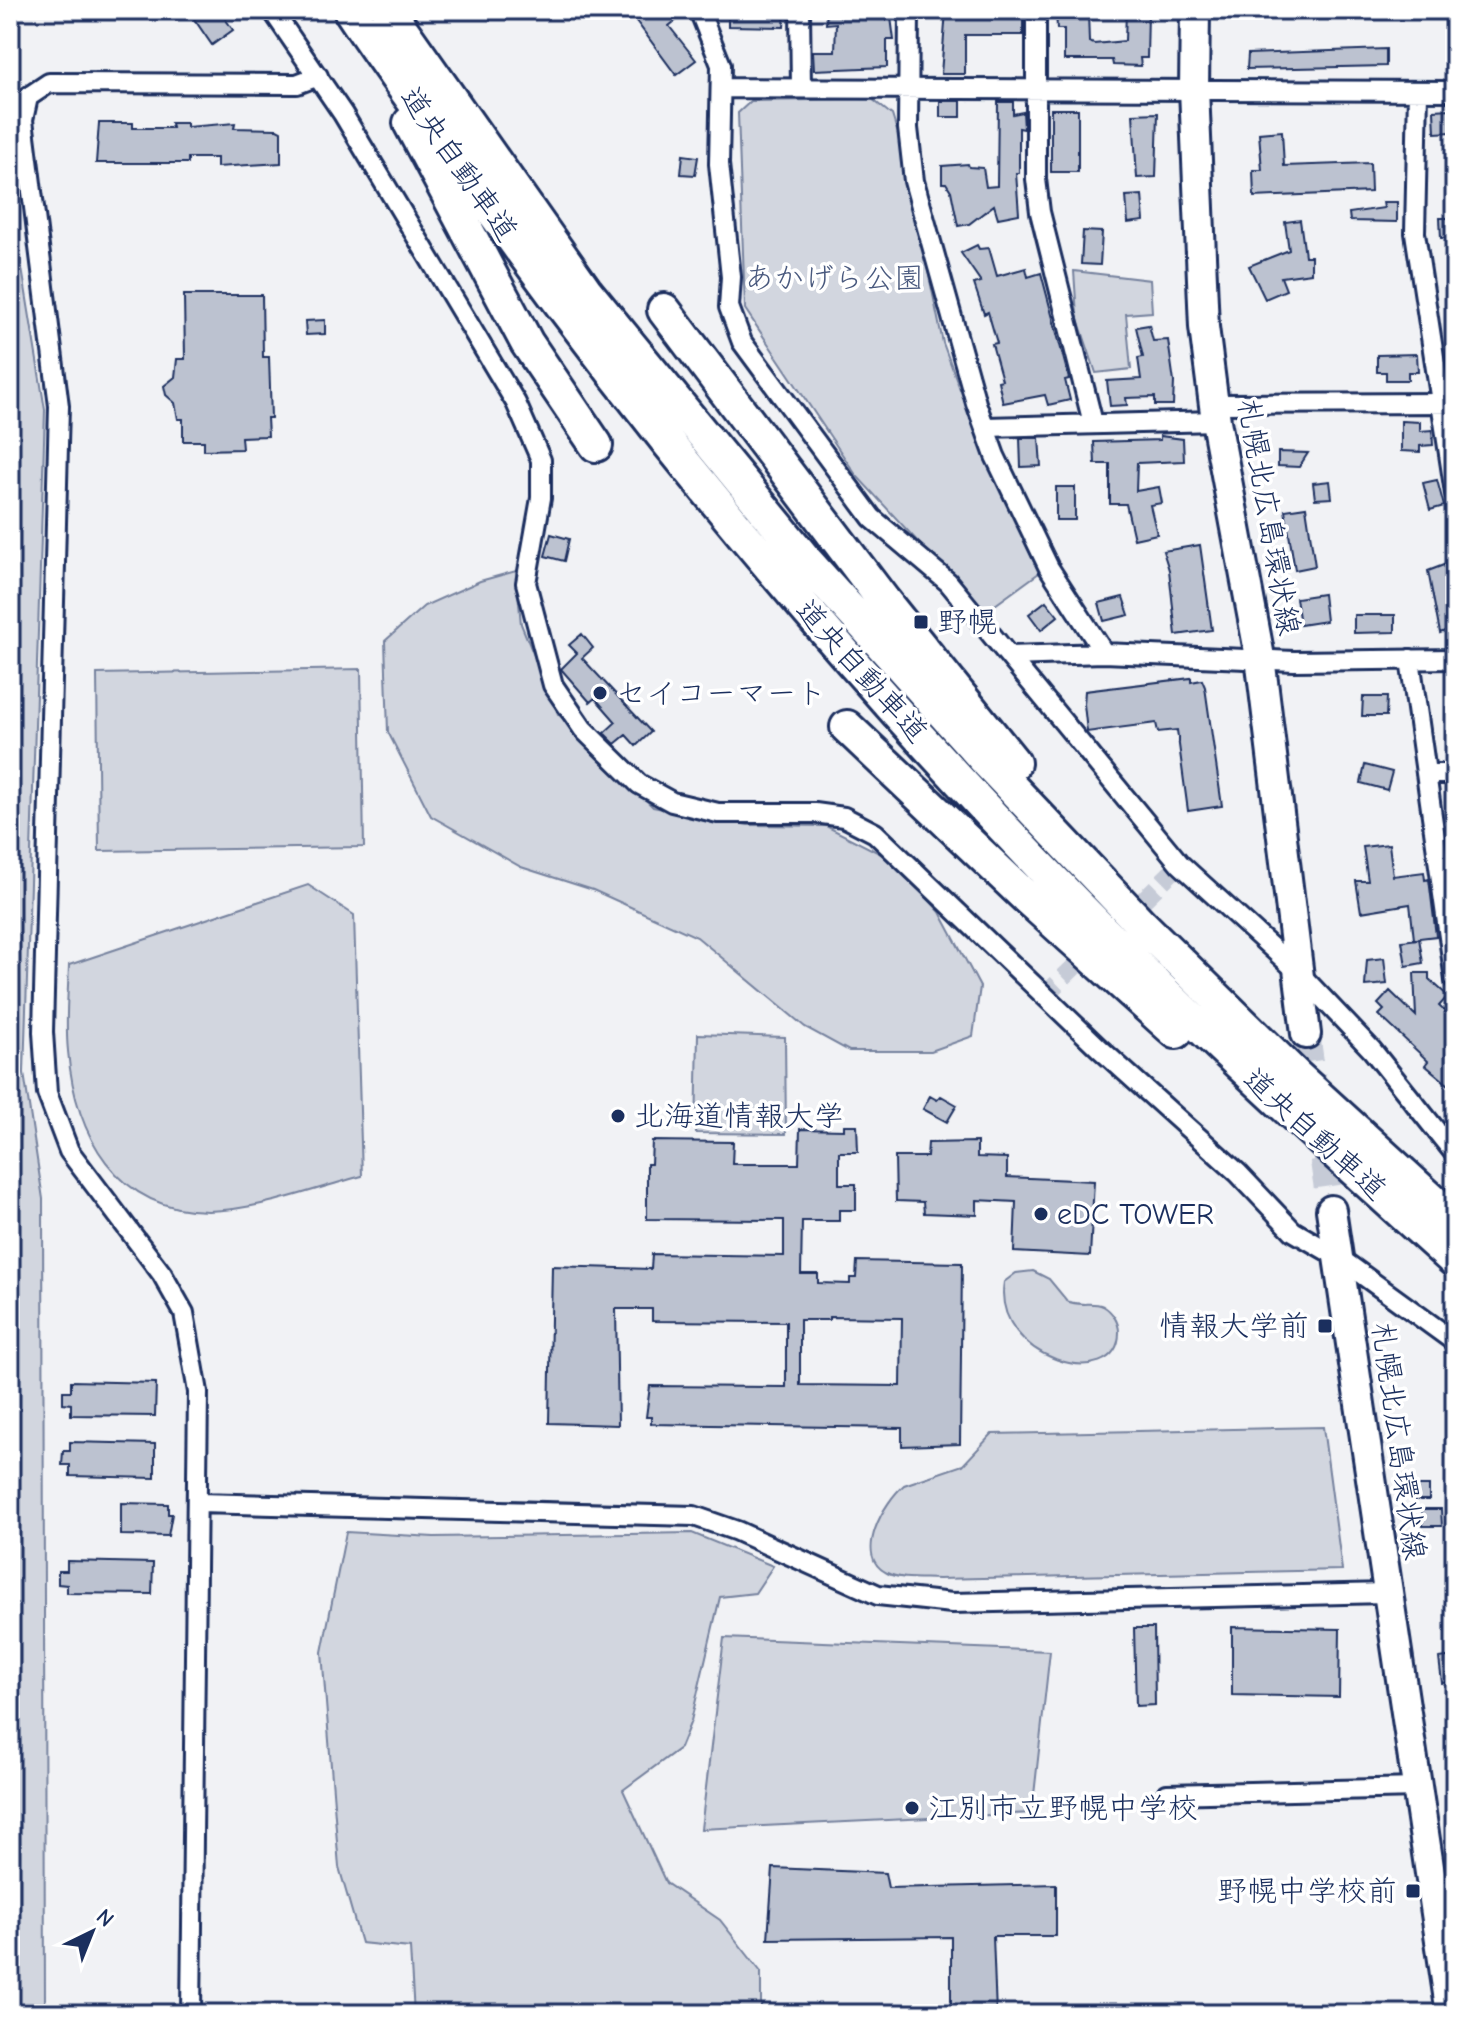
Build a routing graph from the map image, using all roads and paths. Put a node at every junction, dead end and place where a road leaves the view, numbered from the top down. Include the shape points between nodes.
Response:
1 (272, 10) edge
2 (388, 10) edge
3 (699, 10) edge
4 (800, 10) edge
5 (909, 10) edge
6 (1036, 10) edge
7 (1195, 10) edge
8 (355, 17) edge
9 (318, 76) junction
10 (721, 88) junction
11 (801, 88) junction
12 (1036, 88) junction
13 (909, 89) junction
14 (1194, 89) junction
15 (1418, 91) junction
16 (1455, 91) edge
17 (664, 310) dead end
18 (1449, 403) edge
19 (1215, 412) junction
20 (1093, 423) junction
21 (985, 427) junction
22 (596, 445) dead end
23 (1455, 493) edge
24 (1104, 653) junction
25 (1009, 656) junction
26 (1260, 657) junction
27 (1410, 659) junction
28 (1455, 659) edge
29 (847, 727) dead end
30 (1426, 774) junction
31 (1455, 774) edge
32 (1448, 881) edge
33 (1142, 925) junction
34 (1296, 970) junction
35 (1455, 980) edge
36 (1306, 1034) tunnel mouth
37 (1455, 1154) edge
38 (1331, 1210) tunnel mouth
39 (1455, 1221) edge
40 (1338, 1257) junction
41 (1455, 1263) edge
42 (1455, 1342) edge
43 (199, 1503) junction
44 (1386, 1593) junction
45 (1418, 1788) junction
46 (1167, 1794) dead end
47 (191, 2014) edge
48 (1451, 2014) edge

1 - 9 street
2 - 33 highway, 道央自動車道 via 585,290 799,552
3 - 10 street via 721,65
4 - 11 street
5 - 13 street
6 - 12 street
7 - 14 main road, 札幌北広島環状線
8 - 22 highway via 527,343
8 - 41 highway, 道央自動車道 via 562,309 755,552 973,795 1151,979
9 - 40 street via 516,403 541,460 541,498 526,583 553,685 583,729 639,784 672,802 718,813 844,817 875,833 1238,1173 1270,1210 1293,1231
9 - 43 street via 297,84 49,83 28,97 23,120 59,406 43,1032 47,1093 69,1151 162,1274 184,1313 198,1392
10 - 11 street
10 - 25 street via 719,164 731,277 729,307 742,342 872,518 948,582
11 - 13 street
12 - 13 street
12 - 14 street
12 - 20 street via 1040,212
13 - 21 street via 914,181
14 - 15 street
14 - 19 main road, 札幌北広島環状線 via 1204,327
15 - 16 street
15 - 18 street via 1415,233
17 - 33 highway via 883,600
18 - 19 street
18 - 23 street
19 - 20 street
19 - 26 main road, 札幌北広島環状線
20 - 21 street
21 - 24 street via 1049,568
24 - 25 street
24 - 26 street
25 - 34 street via 1180,864
26 - 27 street
26 - 34 main road, 札幌北広島環状線
27 - 28 street
27 - 30 street
29 - 41 highway via 1254,1102
30 - 31 street
30 - 32 street
32 - 35 street
33 - 39 highway, 道央自動車道
34 - 36 main road, 札幌北広島環状線
34 - 37 street via 1372,1050
38 - 40 main road, 札幌北広島環状線
40 - 42 street
40 - 44 main road, 札幌北広島環状線
43 - 44 street via 694,1516 878,1595 952,1603
43 - 47 street
44 - 45 main road, 札幌北広島環状線
45 - 46 street
45 - 48 main road, 札幌北広島環状線

